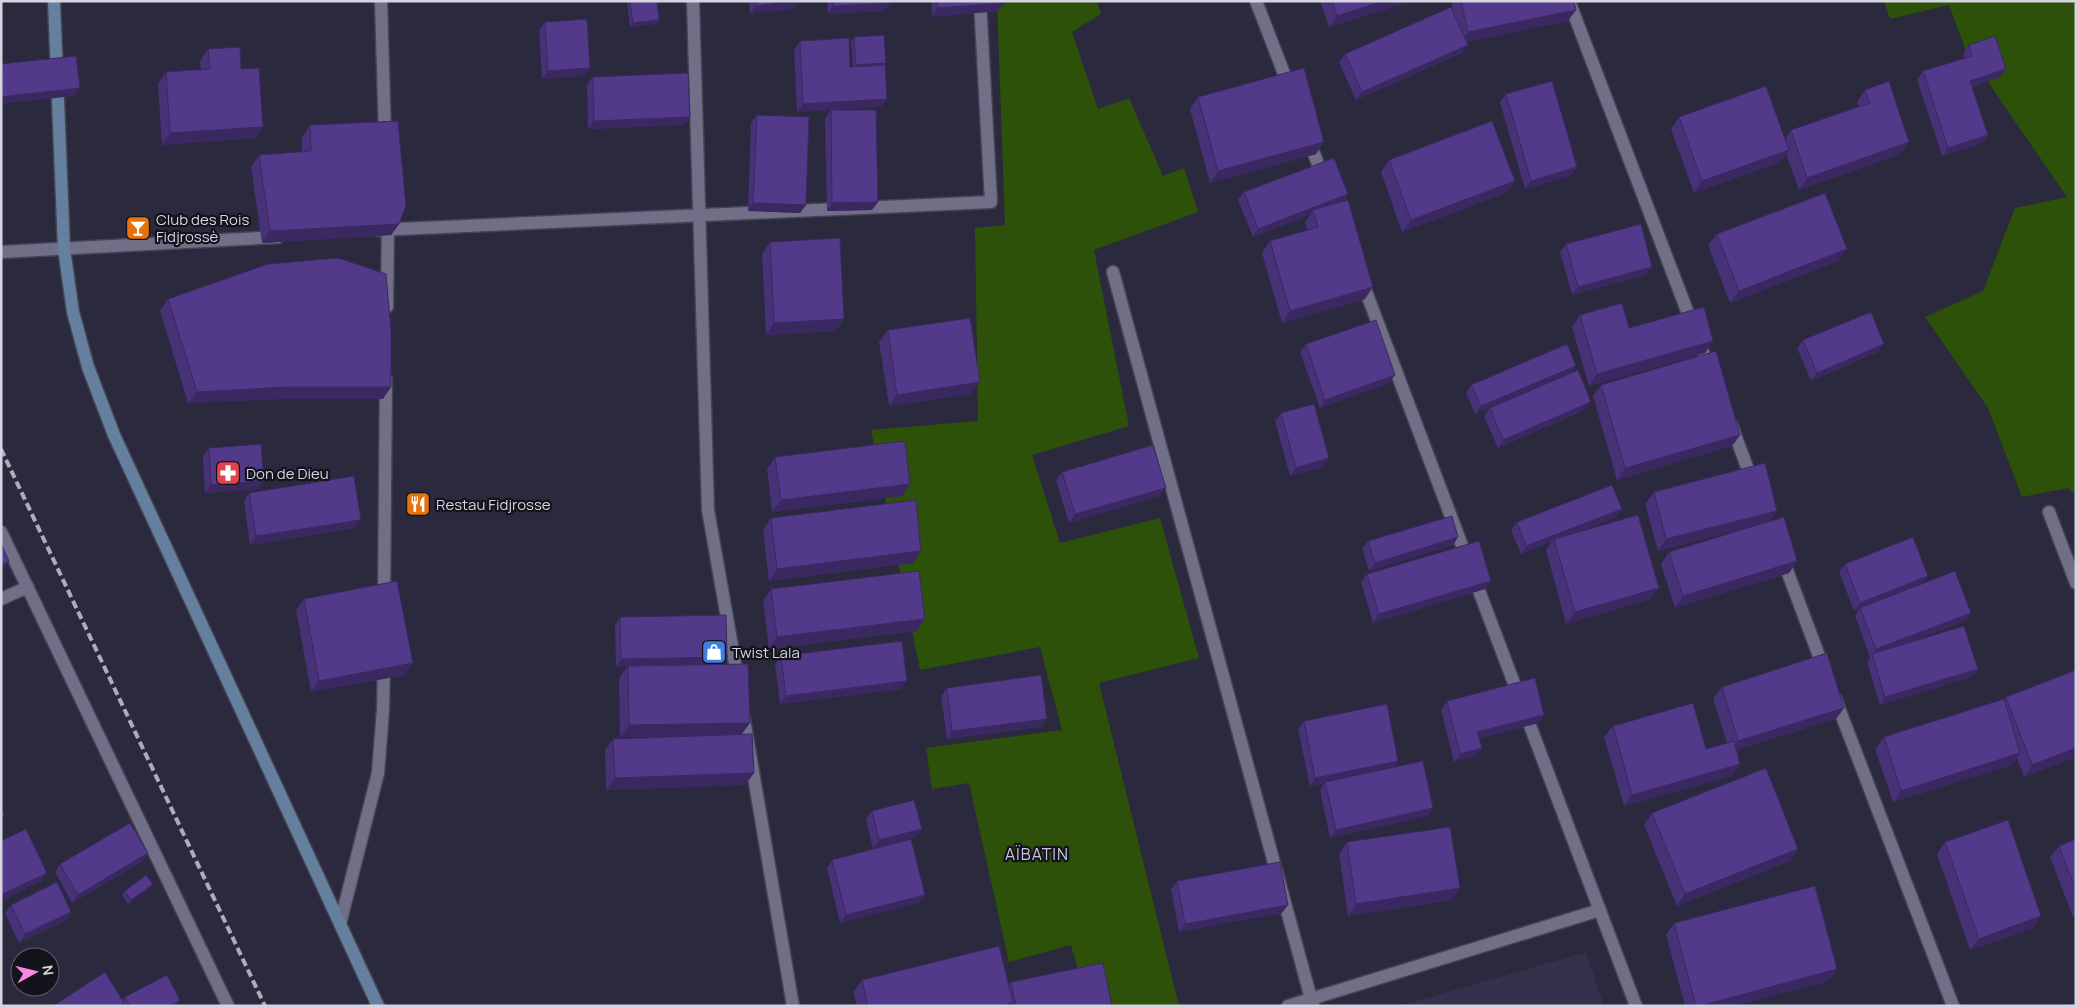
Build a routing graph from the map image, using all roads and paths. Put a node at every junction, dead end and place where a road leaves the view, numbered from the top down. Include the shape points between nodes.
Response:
1 (54, 1) edge
2 (381, 1) edge
3 (693, 1) edge
4 (980, 1) edge
5 (1256, 1) edge
6 (1569, 1) edge
7 (1295, 103) edge
8 (1302, 122) edge
9 (386, 150) edge
10 (1330, 196) edge
11 (387, 210) edge
12 (699, 216) junction
13 (388, 230) junction
14 (368, 231) edge
15 (289, 236) edge
16 (64, 249) junction
17 (1, 252) edge
18 (1358, 270) edge
19 (1113, 272) dead end
20 (387, 318) edge
21 (386, 367) edge
22 (1715, 383) edge
23 (1725, 410) edge
24 (1757, 494) edge
25 (2049, 512) dead end
26 (1, 532) edge
27 (1775, 541) edge
28 (2076, 583) edge
29 (28, 586) junction
30 (1, 599) edge
31 (384, 612) edge
32 (384, 652) edge
33 (1600, 910) junction
34 (340, 924) junction
35 (1312, 1002) edge
36 (228, 1006) edge
37 (378, 1006) edge
38 (794, 1006) edge
39 (1288, 1006) edge
40 (1636, 1006) edge
41 (1953, 1006) edge

1 - 16 main road
2 - 9 street
3 - 12 street
4 - 12 street via 991,202
5 - 7 street
6 - 22 street
8 - 10 street
11 - 13 street
12 - 13 street
12 - 38 street via 708,510
13 - 14 street
13 - 20 street
15 - 16 street
16 - 17 street
16 - 34 main road via 73,312 88,367 114,434
18 - 33 street
19 - 35 street
21 - 31 street
23 - 24 street
25 - 28 street
26 - 29 street
27 - 41 street
29 - 30 street
29 - 36 street
32 - 34 street via 378,773
33 - 35 street
33 - 40 street
34 - 37 main road
35 - 39 street

